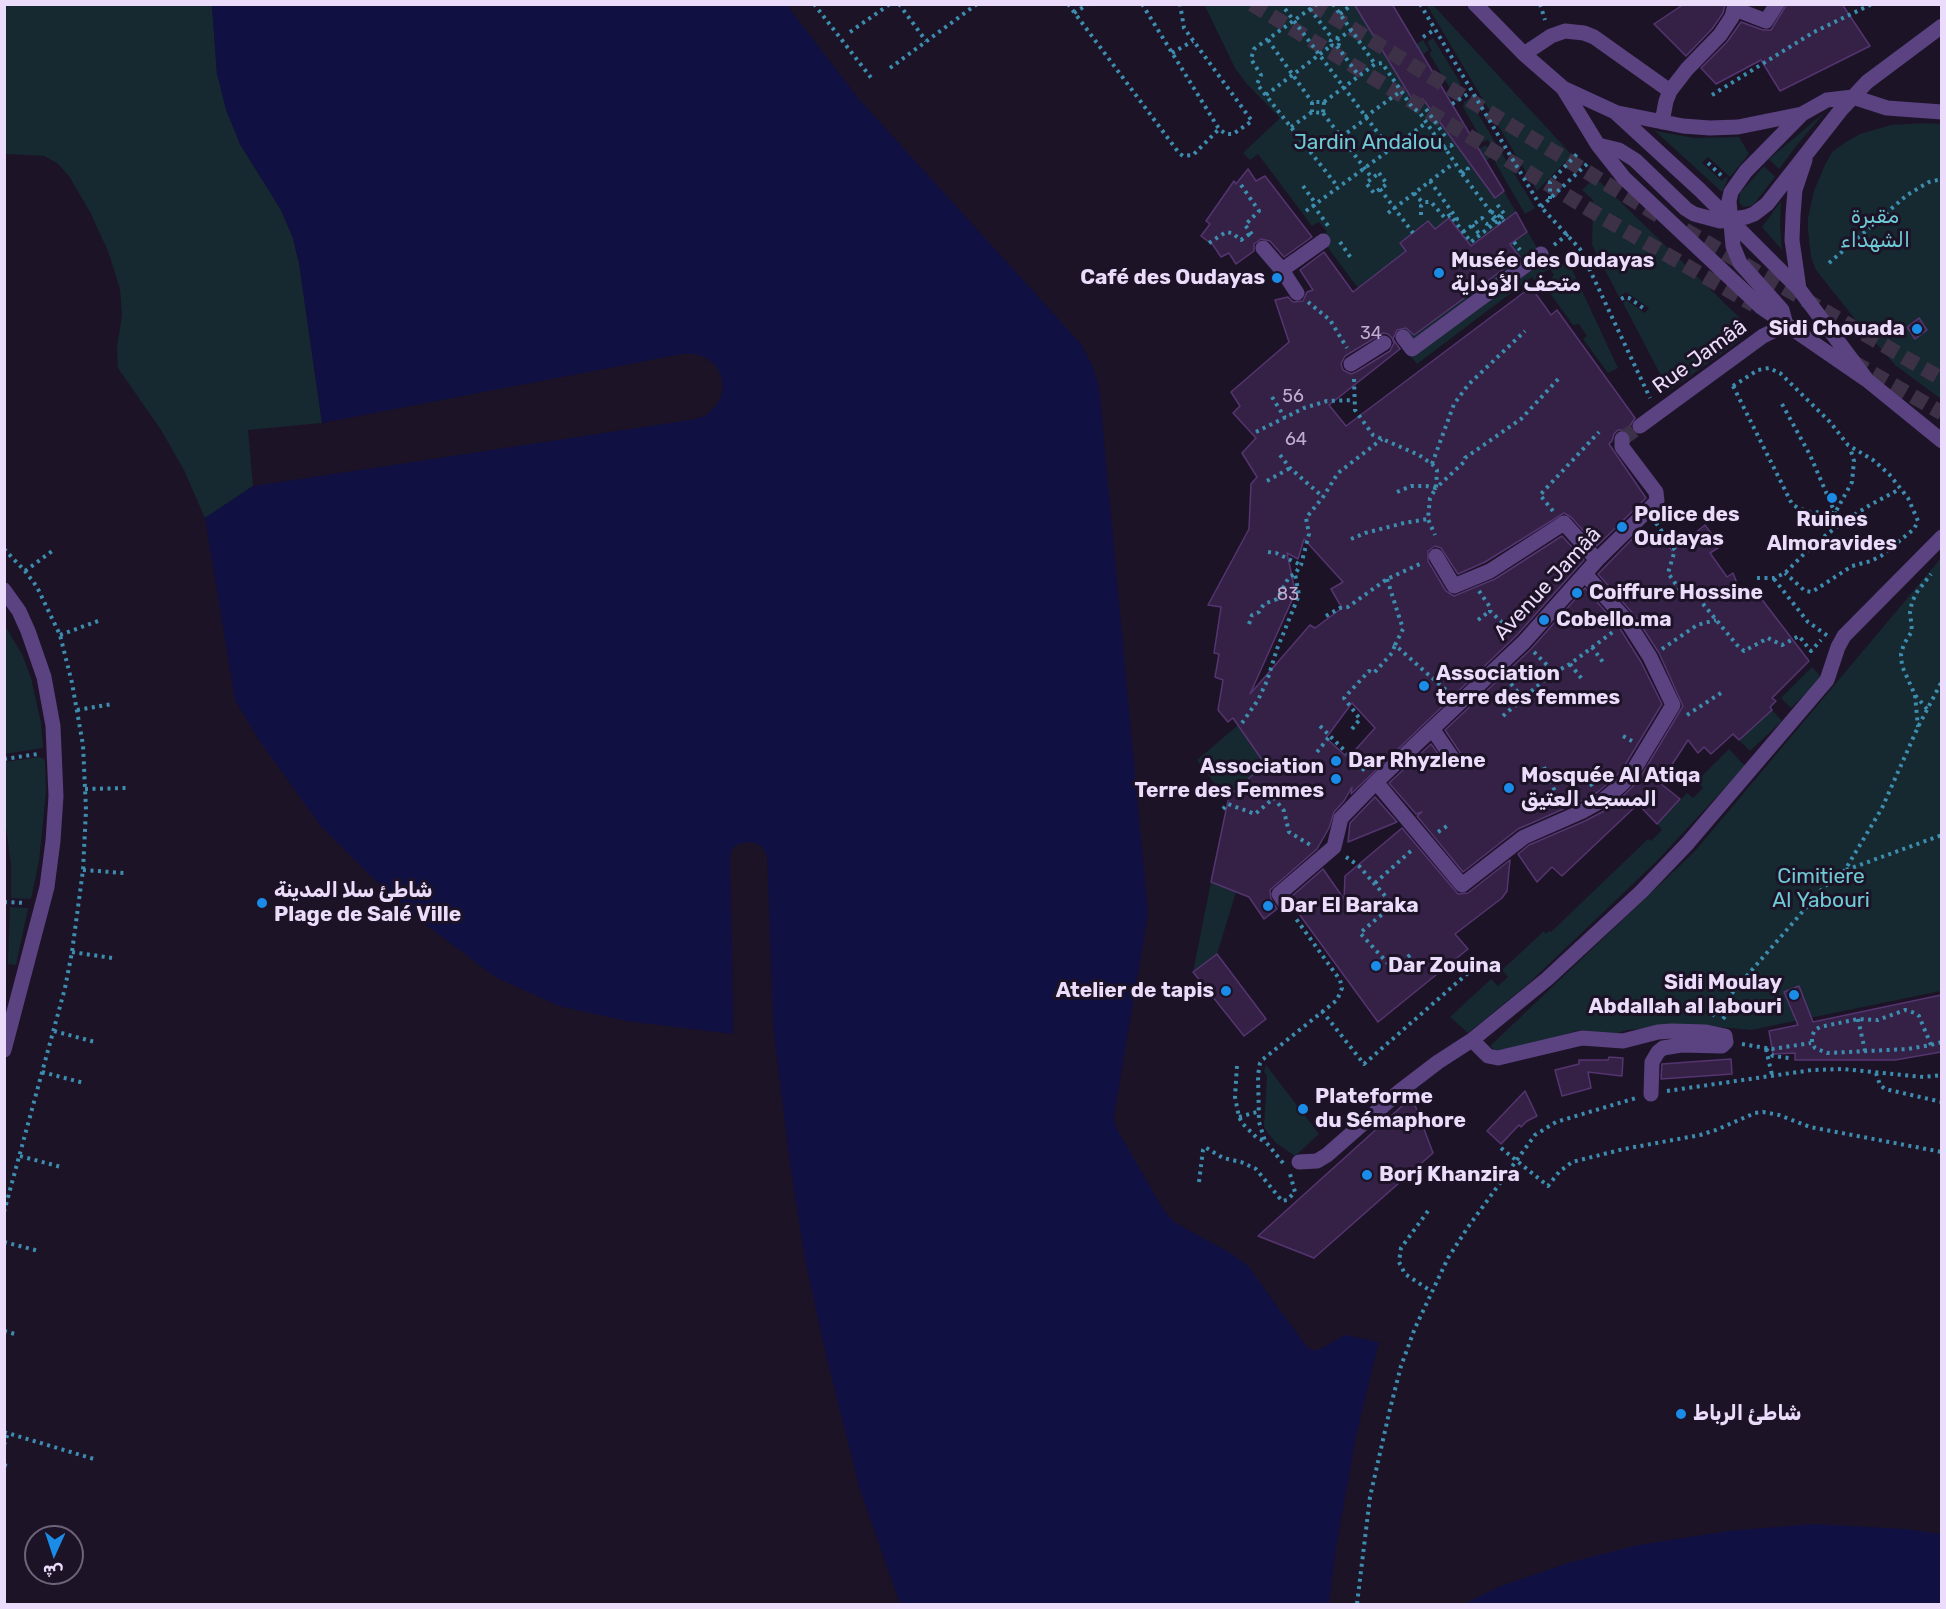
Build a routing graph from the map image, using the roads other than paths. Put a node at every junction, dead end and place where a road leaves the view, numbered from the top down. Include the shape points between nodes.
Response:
1 (1475, 4) edge
2 (1777, 4) edge
3 (1735, 7) edge
4 (1941, 26) edge
5 (1524, 54) junction
6 (1563, 88) junction
7 (1670, 91) junction
8 (1853, 97) junction
9 (1615, 112) junction
10 (1941, 112) edge
11 (1802, 114) junction
12 (1662, 122) junction
13 (1598, 145) junction
14 (1808, 152) junction
15 (1729, 220) junction
16 (1326, 234) road end
17 (1263, 248) road end
18 (1541, 254) dead end
19 (1282, 270) junction
20 (1799, 289) junction
21 (1297, 293) road end
22 (1786, 325) junction
23 (1403, 337) dead end
24 (1384, 344) dead end
25 (1351, 364) road end
26 (1867, 380) junction
27 (1640, 426) tunnel mouth
28 (1622, 439) dead end
29 (1941, 441) edge
30 (1941, 537) edge
31 (1436, 556) road end
32 (1597, 560) junction
33 (1585, 574) junction
34 (4, 590) edge
35 (1433, 730) junction
36 (1453, 759) dead end
37 (1376, 782) junction
38 (1285, 903) road end
39 (11, 1004) edge
40 (1472, 1040) junction
41 (4, 1050) edge
42 (1651, 1094) road end
43 (1299, 1162) dead end

1 - 5 street
2 - 3 street via 1766,21
3 - 7 street via 1720,35
4 - 8 street via 1880,70
5 - 6 street
5 - 7 street via 1551,36 1584,33 1594,36
6 - 9 street
6 - 13 street
7 - 12 street
8 - 10 street via 1887,108
8 - 11 street via 1827,100
8 - 14 street
9 - 12 street
9 - 15 street
11 - 12 street via 1728,127
11 - 15 street via 1737,183 1729,201
13 - 15 street via 1619,150 1635,160 1694,214 1711,220
13 - 22 street via 1624,178 1761,307
14 - 15 street via 1760,210
14 - 20 street via 1795,190 1793,215
15 - 20 street
15 - 22 street via 1740,263 1782,310
16 - 19 street
17 - 19 street
18 - 23 street via 1412,349
19 - 21 street
20 - 26 street
22 - 26 street
22 - 27 street, Rue Jamââ via 1762,336
24 - 25 street
26 - 29 street
28 - 32 street, Avenue Jamââ via 1622,447 1658,495 1657,501
30 - 40 street via 1844,636 1827,681 1687,844 1546,979
31 - 32 street via 1454,586 1490,571 1564,523
32 - 33 street, Avenue Jamââ
33 - 35 street, Avenue Jamââ via 1524,642
33 - 37 street via 1627,621 1673,705 1630,776 1603,800 1524,837 1462,885
34 - 39 street via 19,611 37,654 50,701 56,796 47,886
35 - 36 street
35 - 37 street, Avenue Jamââ
37 - 38 street, Avenue Jamââ via 1341,818 1330,851 1279,894
39 - 41 street
40 - 42 street via 1488,1056 1498,1058 1582,1038 1623,1041 1668,1031 1725,1036 1722,1046 1663,1048 1652,1062
40 - 43 street via 1400,1091 1327,1155 1317,1161

